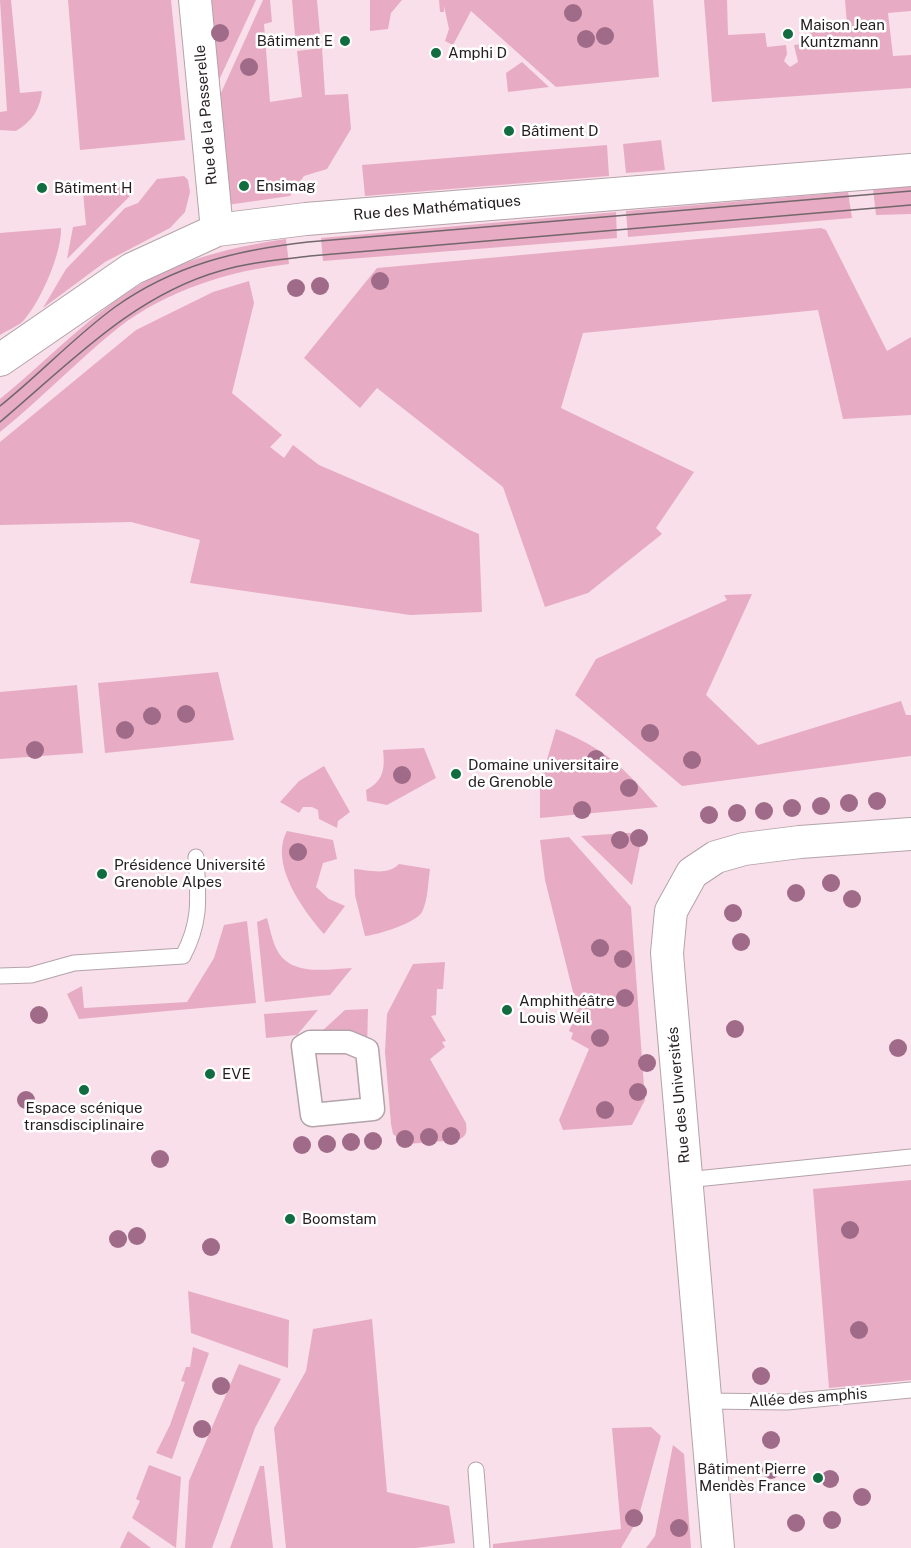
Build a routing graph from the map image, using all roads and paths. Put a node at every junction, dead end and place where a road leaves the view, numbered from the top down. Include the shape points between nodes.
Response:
1 (195, 0) edge
2 (911, 170) edge
3 (217, 230) junction
4 (0, 360) edge
5 (911, 834) edge
6 (196, 857) dead end
7 (0, 976) edge
8 (911, 1157) edge
9 (686, 1180) junction
10 (911, 1390) edge
11 (705, 1401) junction
12 (476, 1470) dead end
13 (482, 1548) edge
14 (718, 1548) edge

1 - 3 street, Rue de la Passerelle
2 - 3 street, Rue des Mathématiques via 318,218
3 - 4 street, Rue des Mathématiques via 132,269
5 - 9 street, Rue des Universités via 744,849 716,857 692,873 680,891 671,911 667,953
6 - 7 lane via 199,899 195,934 183,956 74,963 31,975
8 - 9 lane
9 - 11 street, Rue des Universités
10 - 11 lane, Allée des amphis via 786,1401
11 - 14 street, Rue des Universités
12 - 13 lane

